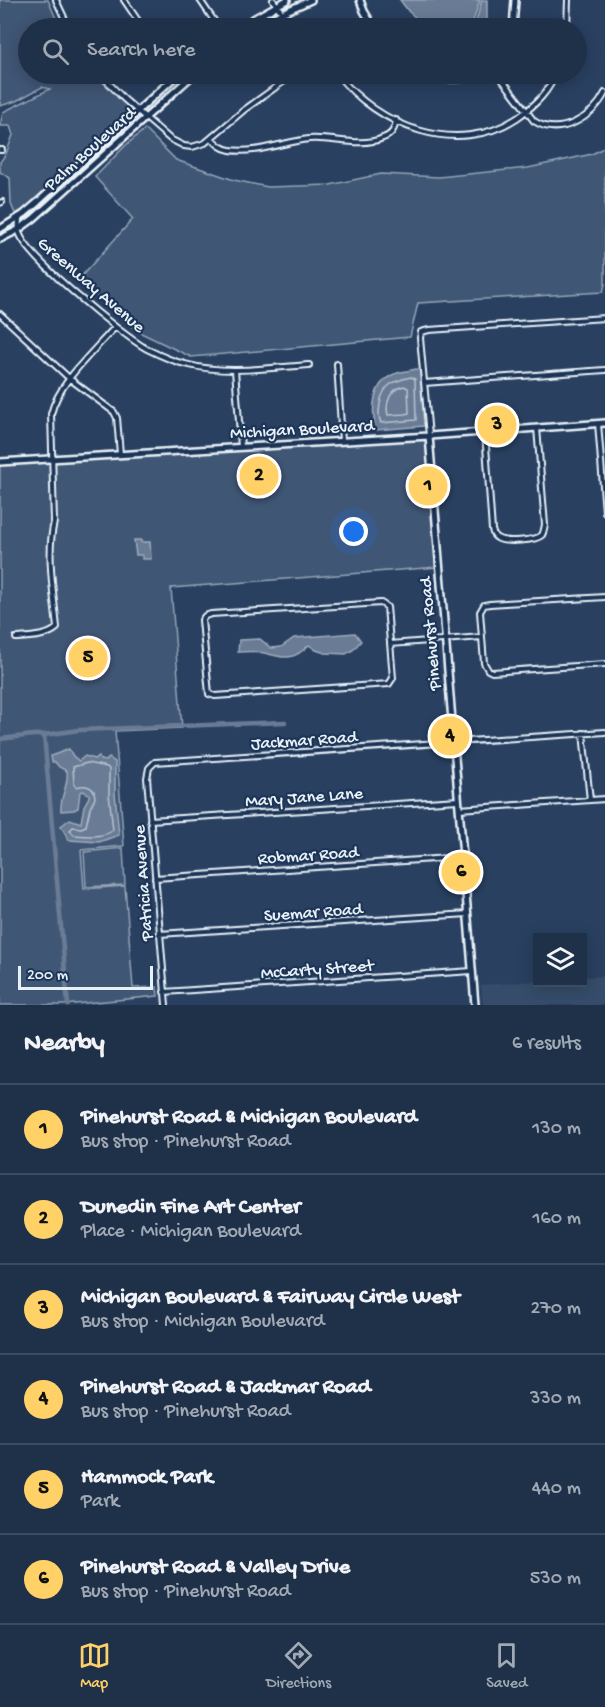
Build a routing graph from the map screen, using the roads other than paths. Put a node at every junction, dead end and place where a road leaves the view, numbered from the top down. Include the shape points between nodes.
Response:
1 (56, 0) edge
2 (124, 0) edge
3 (200, 0) edge
4 (287, 0) edge
5 (311, 0) edge
6 (360, 0) edge
7 (515, 0) edge
8 (568, 0) edge
9 (274, 3) edge
10 (282, 14) junction
11 (64, 18) edge
12 (136, 18) edge
13 (212, 18) edge
14 (252, 18) edge
15 (275, 18) edge
16 (368, 18) edge
17 (514, 18) edge
18 (567, 18) edge
19 (110, 84) edge
20 (167, 84) edge
21 (182, 84) edge
22 (280, 84) edge
23 (347, 84) edge
24 (506, 84) edge
25 (550, 84) edge
26 (605, 93) edge
27 (138, 111) junction
28 (526, 111) junction
29 (145, 117) junction
30 (396, 120) junction
31 (211, 138) junction
32 (100, 145) junction
33 (107, 153) junction
34 (19, 217) junction
35 (0, 229) edge
36 (18, 230) junction
37 (0, 239) edge
38 (0, 314) edge
39 (605, 318) edge
40 (115, 327) junction
41 (337, 364) dead end
42 (309, 365) dead end
43 (235, 370) junction
44 (605, 370) edge
45 (70, 379) junction
46 (424, 383) junction
47 (598, 423) junction
48 (605, 423) edge
49 (537, 428) junction
50 (485, 432) junction
51 (429, 436) junction
52 (342, 441) junction
53 (241, 447) junction
54 (120, 454) junction
55 (51, 458) junction
56 (0, 462) edge
57 (605, 512) edge
58 (605, 597) edge
59 (482, 637) junction
60 (16, 638) dead end
61 (444, 640) junction
62 (390, 644) junction
63 (605, 664) edge
64 (605, 732) edge
65 (583, 733) junction
66 (454, 742) junction
67 (155, 762) joint
68 (605, 799) edge
69 (459, 800) junction
70 (590, 800) junction
71 (459, 808) junction
72 (150, 820) junction
73 (463, 857) junction
74 (155, 878) junction
75 (468, 914) junction
76 (159, 934) junction
77 (472, 971) junction
78 (164, 992) junction
79 (166, 1005) edge
80 (475, 1005) edge

1 - 11 street
2 - 12 street
3 - 13 street
4 - 9 street
5 - 10 street
6 - 16 street
7 - 17 street
8 - 18 street
9 - 10 street
9 - 14 street
10 - 15 street
19 - 27 street
20 - 27 street, Palm Boulevard
21 - 29 street, Palm Boulevard
22 - 31 street
23 - 30 street via 375,109
24 - 28 street
25 - 28 street
26 - 28 street via 595,108 571,124 540,125
27 - 29 street
27 - 32 street, Palm Boulevard
28 - 30 street via 476,135 452,137 422,132
29 - 31 street via 184,146 199,146
29 - 33 street, Palm Boulevard
30 - 31 street via 392,133 370,141 308,139 232,151
32 - 33 street
32 - 34 street, Palm Boulevard
33 - 36 street, Palm Boulevard
34 - 35 street, Palm Boulevard
34 - 36 street, Greenway Avenue
36 - 37 street, Palm Boulevard
36 - 40 street, Greenway Avenue via 28,249
38 - 45 street
39 - 46 street, Pinehurst Road via 421,332
40 - 43 street, Greenway Avenue via 166,358 202,368
40 - 45 street
41 - 52 street
42 - 43 street, Greenway Avenue
43 - 53 street
44 - 46 street
45 - 54 street via 114,412
45 - 55 street via 53,404
46 - 51 street, Pinehurst Road
47 - 48 street, Michigan Boulevard
47 - 49 street, Michigan Boulevard
47 - 57 street
49 - 50 street, Michigan Boulevard
49 - 50 street via 545,525 537,538 508,541 498,539 492,530
50 - 51 street, Michigan Boulevard
51 - 52 street, Michigan Boulevard
51 - 61 street, Pinehurst Road
52 - 53 street, Michigan Boulevard
53 - 54 street, Michigan Boulevard
54 - 55 street, Michigan Boulevard
55 - 56 street, Michigan Boulevard
55 - 60 street via 51,551 57,628 47,634
58 - 59 street via 484,605 480,612
59 - 61 street
59 - 63 street via 484,663 492,672
61 - 62 street
61 - 66 street, Pinehurst Road
62 - 62 street via 393,678 389,684 215,696 209,694 202,620 211,614 381,603 387,607
64 - 65 street, Jackmar Road
65 - 66 street, Jackmar Road
65 - 70 street
66 - 67 street, Jackmar Road
66 - 69 street, Pinehurst Road
67 - 72 street, Patricia Avenue via 147,772
68 - 70 street
69 - 71 street, Pinehurst Road
69 - 72 street, Mary Jane Lane
70 - 71 street
71 - 73 street, Pinehurst Road
72 - 74 street, Patricia Avenue
73 - 74 street, Robmar Road
73 - 75 street, Pinehurst Road
74 - 76 street, Patricia Avenue
75 - 76 street, Suemar Road
75 - 77 street, Pinehurst Road
76 - 78 street, Patricia Avenue
77 - 78 street, McCarty Street
77 - 80 street, Pinehurst Road
78 - 79 street, Patricia Avenue

